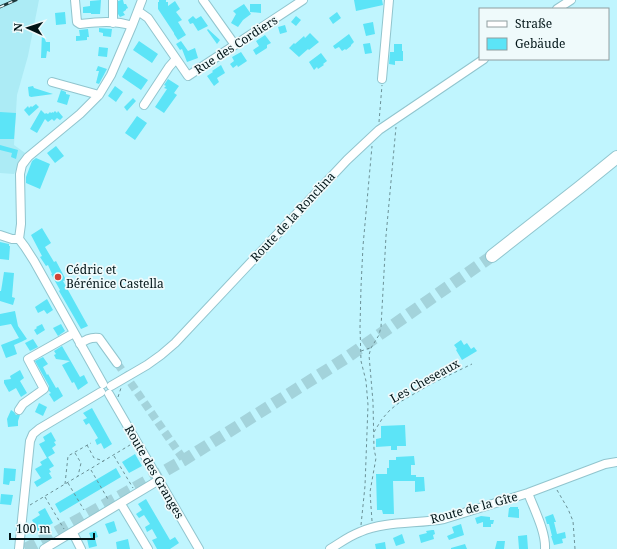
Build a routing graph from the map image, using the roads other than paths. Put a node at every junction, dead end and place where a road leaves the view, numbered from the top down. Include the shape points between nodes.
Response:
1 (75, 0) edge
2 (113, 0) edge
3 (142, 0) edge
4 (203, 0) edge
5 (303, 0) edge
6 (388, 0) edge
7 (571, 0) edge
8 (559, 8) edge
9 (138, 11) junction
10 (113, 23) junction
11 (132, 26) junction
12 (235, 45) junction
13 (176, 59) junction
14 (483, 60) edge
15 (382, 79) road end
16 (52, 82) dead end
17 (99, 95) junction
18 (144, 105) dead end
19 (617, 157) edge
20 (0, 235) edge
21 (19, 239) junction
22 (492, 256) tunnel mouth
23 (74, 333) junction
24 (80, 344) junction
25 (118, 363) tunnel mouth
26 (106, 389) junction
27 (19, 410) dead end
28 (617, 462) edge
29 (159, 480) junction
30 (528, 493) junction
31 (121, 504) junction
32 (69, 533) junction
33 (19, 549) edge
34 (44, 549) edge
35 (81, 549) edge
36 (148, 549) edge
37 (199, 549) edge
38 (330, 549) edge
39 (545, 549) edge

1 - 10 street via 77,22 80,24
2 - 10 street
3 - 9 street
4 - 12 street
5 - 12 street, Rue des Cordiers
6 - 15 street
7 - 8 street
9 - 11 street
9 - 13 street via 148,18
10 - 11 street
11 - 17 street via 111,75
12 - 13 street, Rue des Cordiers via 188,76
13 - 18 street
14 - 26 street, Route de la Ronclina via 371,137 175,343 147,365
16 - 17 street
17 - 21 street via 22,164
19 - 22 highway
20 - 21 street
21 - 23 street, Route des Granges
23 - 24 street, Route des Granges
23 - 27 street via 28,359 44,389 23,404
24 - 25 street via 99,338
24 - 26 street, Route des Granges
26 - 29 street, Route des Granges
26 - 33 street, Route de la Ronclina via 33,434 30,441
28 - 30 street, Route de la Gîte via 605,464
29 - 31 street
29 - 37 street, Route des Granges
30 - 38 street, Route de la Gîte via 444,519 361,531
30 - 39 street via 543,535
31 - 32 street
31 - 36 street
32 - 34 street
32 - 35 street

